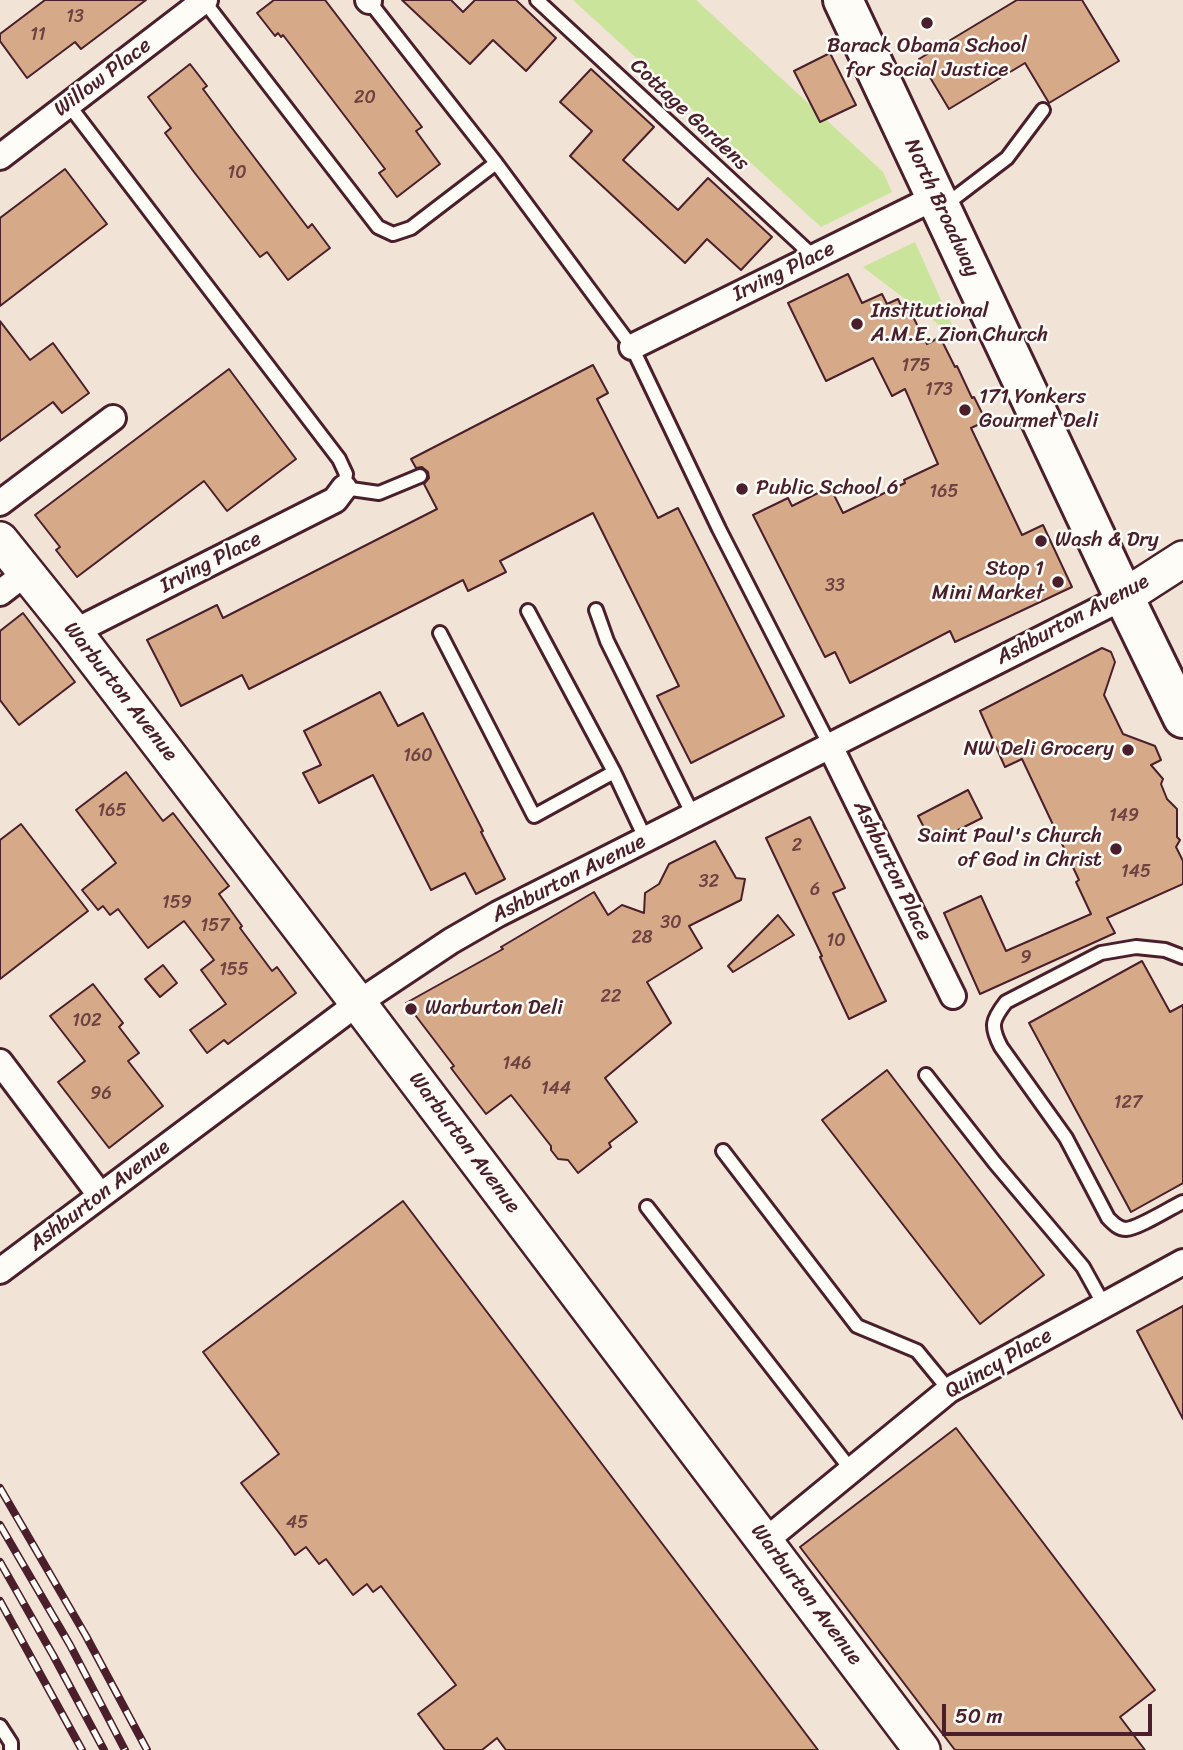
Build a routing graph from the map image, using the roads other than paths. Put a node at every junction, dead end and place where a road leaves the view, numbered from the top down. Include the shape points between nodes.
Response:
1 (369, 0) edge
2 (537, 0) edge
3 (844, 0) edge
4 (204, 1) edge
5 (68, 104) junction
6 (1043, 110) dead end
7 (0, 157) edge
8 (496, 163) junction
9 (939, 202) junction
10 (814, 257) junction
11 (632, 347) junction
12 (113, 418) dead end
13 (420, 476) dead end
14 (344, 488) junction
15 (0, 503) edge
16 (0, 540) edge
17 (1183, 559) edge
18 (13, 583) edge
19 (1124, 597) junction
20 (596, 610) dead end
21 (528, 611) dead end
22 (74, 632) junction
23 (440, 633) dead end
24 (1183, 718) edge
25 (830, 746) junction
26 (614, 772) junction
27 (693, 815) junction
28 (646, 839) junction
29 (1183, 957) edge
30 (953, 996) dead end
31 (358, 1003) junction
32 (0, 1062) edge
33 (926, 1075) dead end
34 (723, 1151) dead end
35 (100, 1195) junction
36 (1183, 1202) edge
37 (647, 1207) dead end
38 (1183, 1262) edge
39 (0, 1271) edge
40 (1104, 1305) junction
41 (949, 1390) junction
42 (852, 1471) junction
43 (765, 1541) junction
44 (0, 1726) edge
45 (11, 1750) edge
46 (922, 1750) edge

1 - 8 lane
2 - 10 lane, Cottage Gardens
3 - 9 main road, North Broadway
4 - 5 street, Willow Place
4 - 8 lane via 378,227 393,234 411,228
5 - 7 street, Willow Place
5 - 14 lane via 339,459 346,474
6 - 9 lane via 1007,158
8 - 11 lane
9 - 10 street, Irving Place
9 - 19 main road, North Broadway
10 - 11 street, Irving Place
11 - 25 lane
12 - 15 street
13 - 14 lane via 379,493
14 - 22 street, Irving Place via 335,499
16 - 18 street, Warburton Avenue
17 - 19 street, Ashburton Avenue
18 - 22 street, Warburton Avenue
19 - 24 main road, North Broadway
19 - 25 street, Ashburton Avenue
20 - 27 lane
21 - 26 lane
22 - 31 street, Warburton Avenue
23 - 26 lane via 534,816
25 - 27 street, Ashburton Avenue
25 - 30 street, Ashburton Place
26 - 28 lane
27 - 28 street, Ashburton Avenue
28 - 31 street, Ashburton Avenue via 451,941
29 - 36 lane via 1136,947 1101,953 1006,1002 995,1016 993,1032 1066,1138 1115,1226 1136,1226
31 - 35 street, Ashburton Avenue
31 - 43 street, Warburton Avenue
32 - 35 street
33 - 40 lane via 1083,1267
34 - 41 lane via 856,1326 917,1351
35 - 39 street, Ashburton Avenue
37 - 42 lane
38 - 40 street, Quincy Place
40 - 41 street, Quincy Place
41 - 42 street, Quincy Place
42 - 43 street, Quincy Place
43 - 46 street, Warburton Avenue
44 - 45 lane

